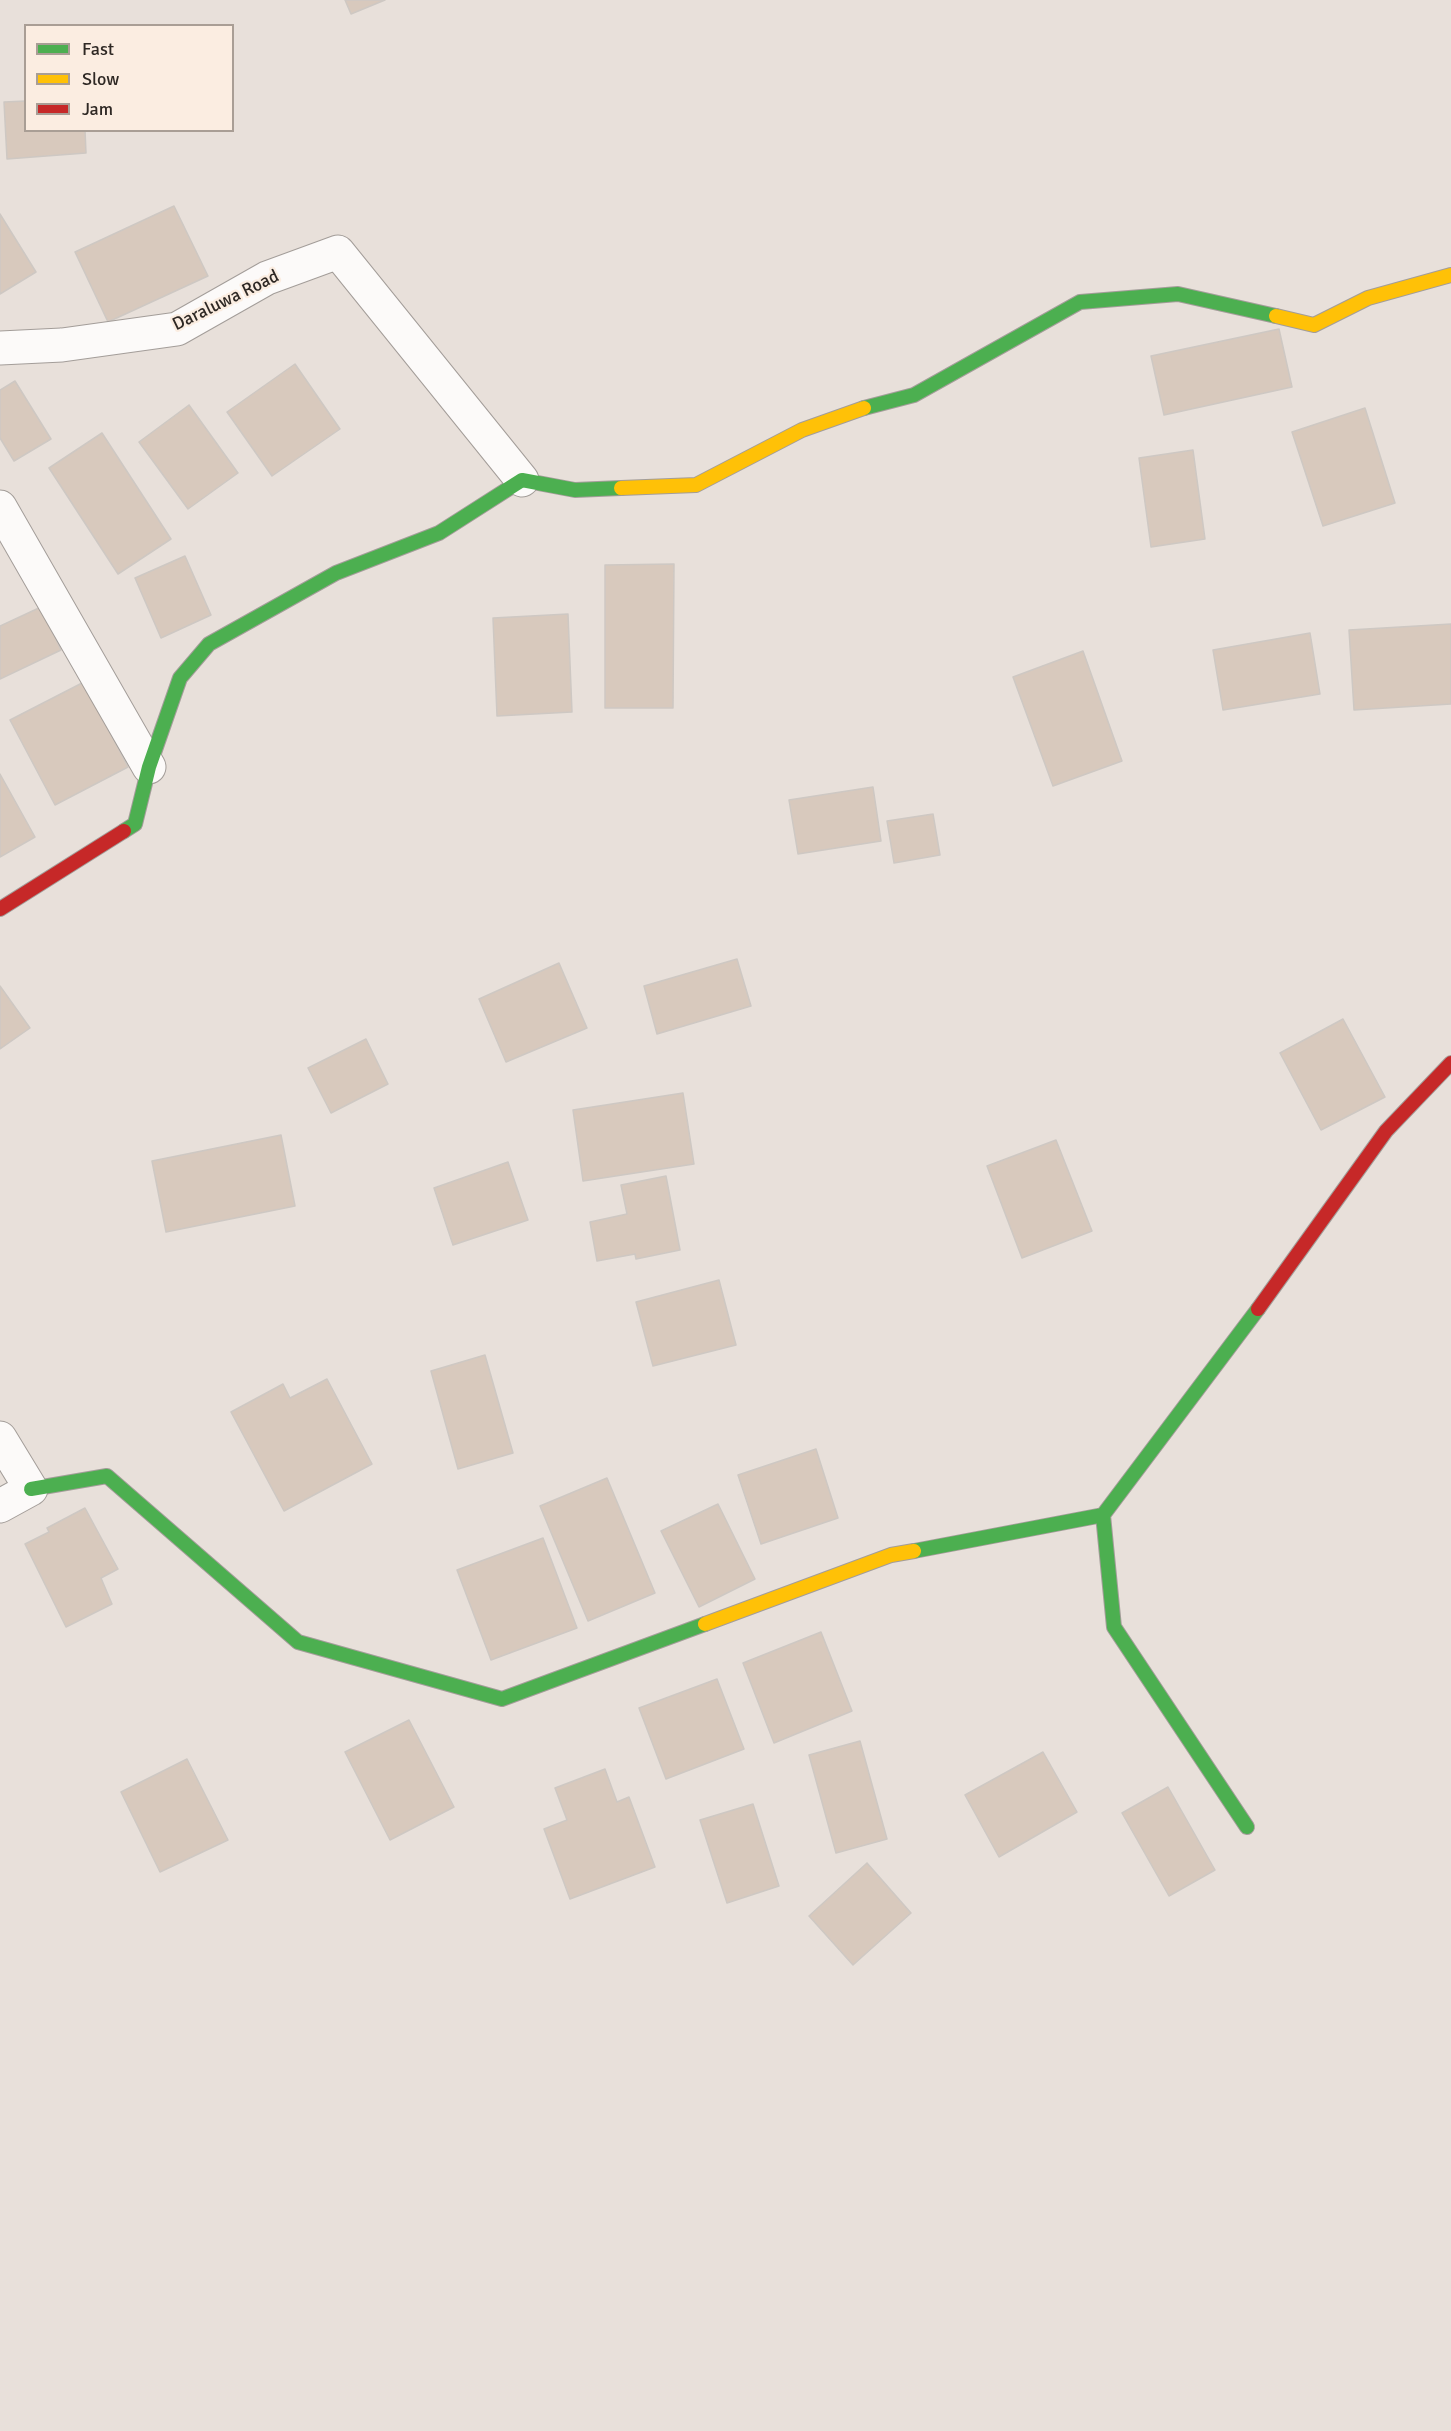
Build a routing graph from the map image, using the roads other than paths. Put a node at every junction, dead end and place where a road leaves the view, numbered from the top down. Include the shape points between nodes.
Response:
1 (1451, 275) edge
2 (0, 348) edge
3 (522, 480) junction
4 (0, 507) edge
5 (149, 767) junction
6 (0, 909) edge
7 (1451, 1063) edge
8 (0, 1438) edge
9 (31, 1489) junction
10 (0, 1506) edge
11 (1103, 1515) junction
12 (1247, 1827) dead end

1 - 3 street via 1368,298 1314,324 1178,294 1080,302 914,395 802,430 696,486 575,490
2 - 3 street, Daraluwa Road via 62,345 177,329 267,278 338,252
3 - 5 street via 438,533 336,573 208,644 180,678
4 - 5 street
5 - 6 street via 135,824
7 - 11 street via 1386,1131
8 - 9 street
9 - 10 street
9 - 11 street via 107,1476 298,1642 502,1698 891,1555
11 - 12 street via 1114,1627

